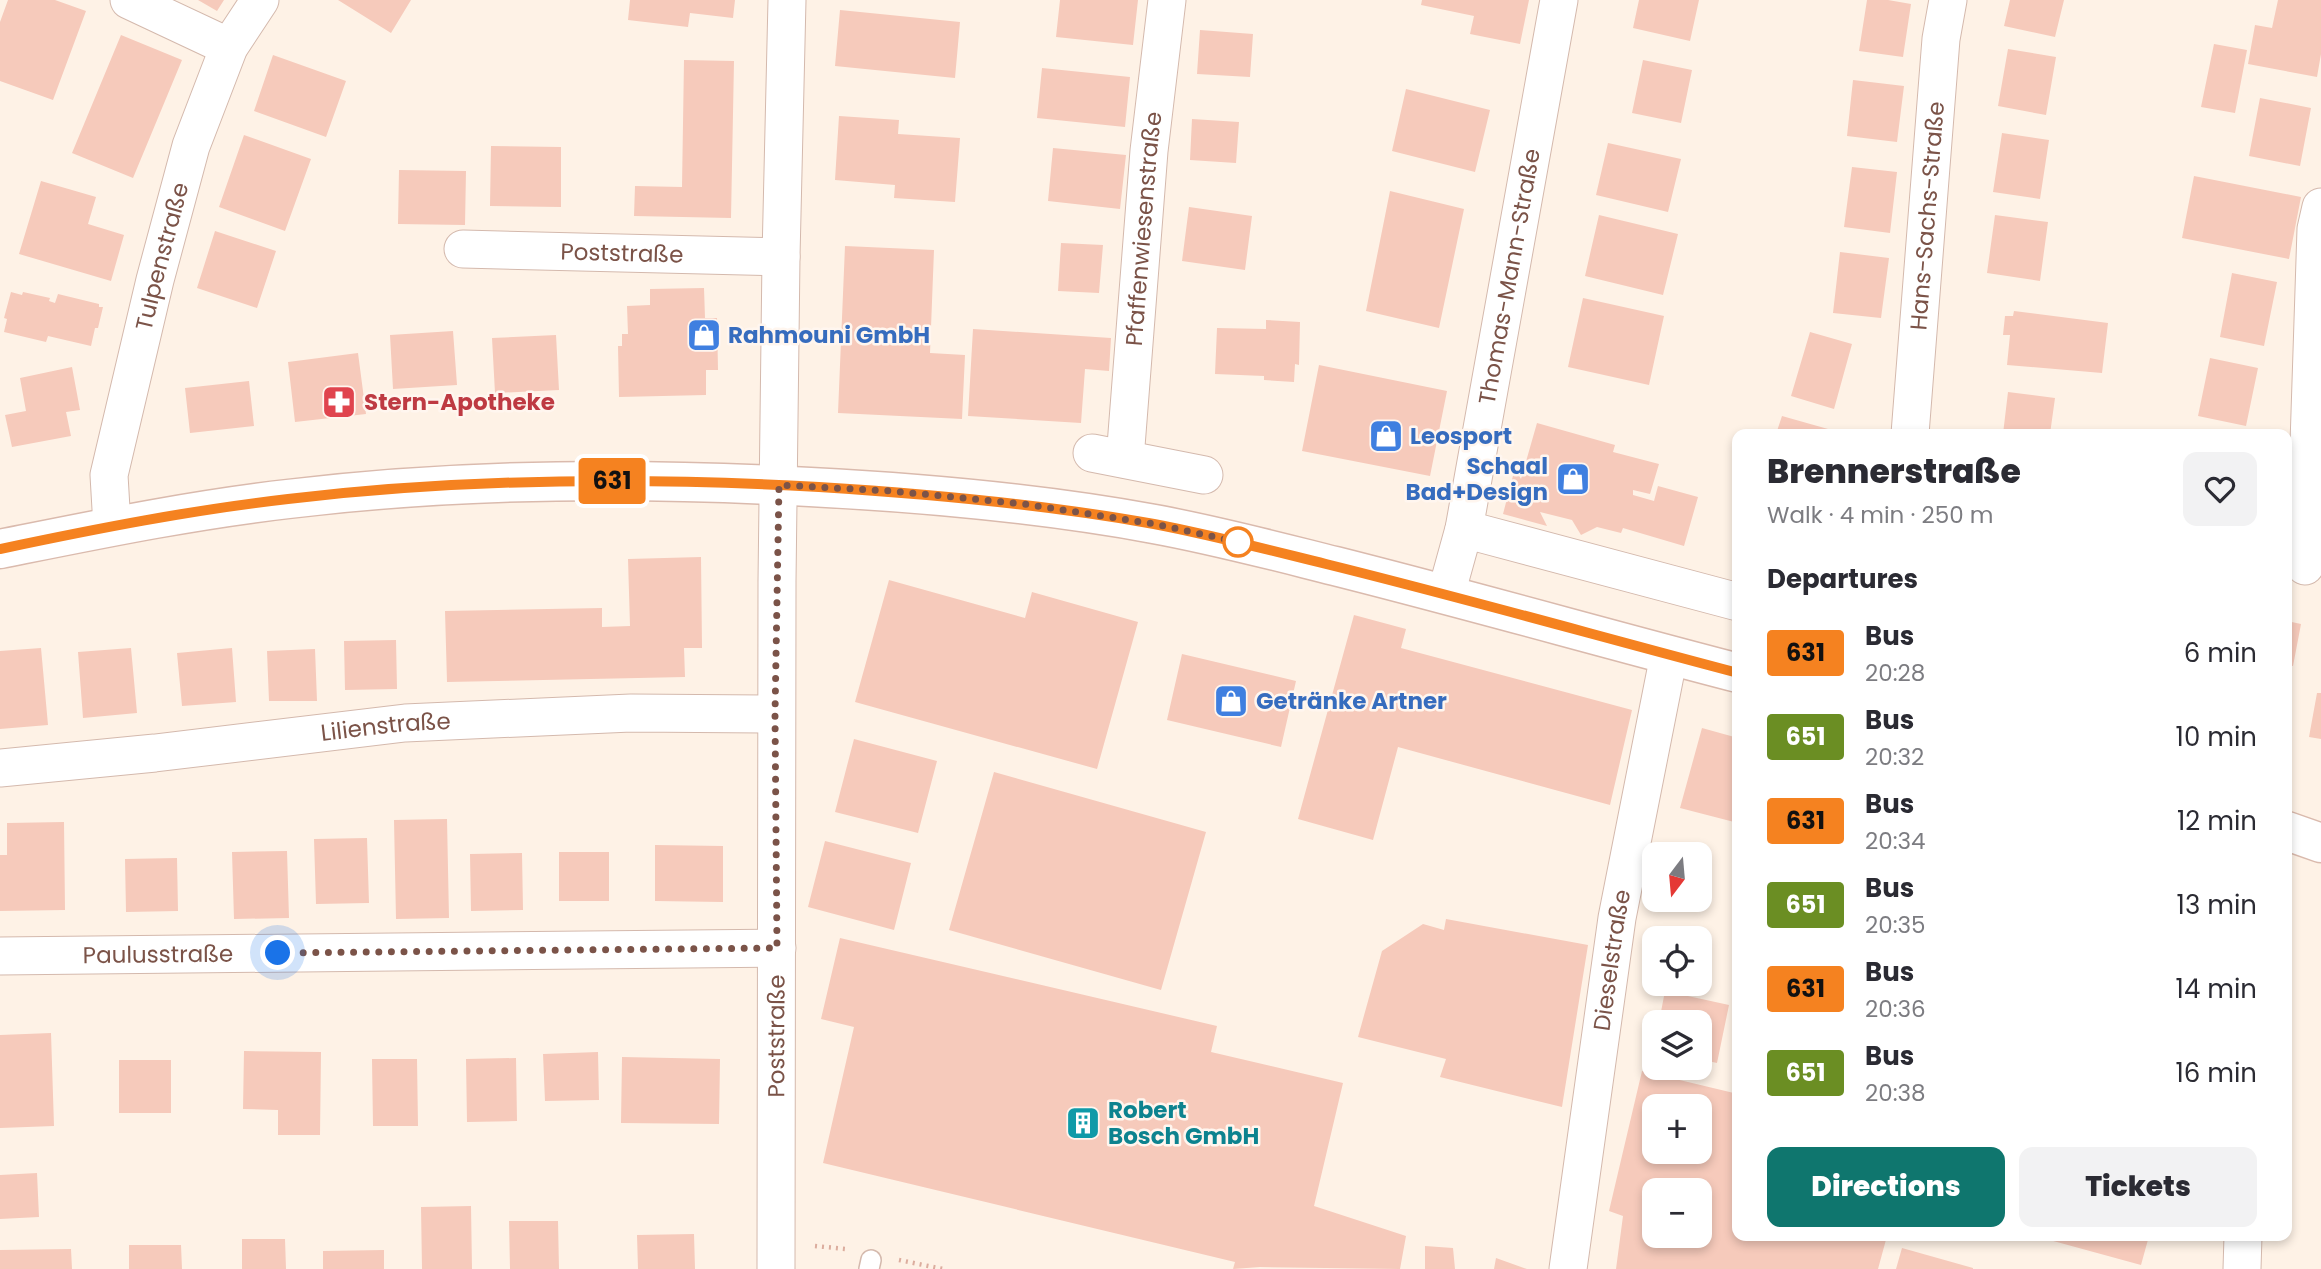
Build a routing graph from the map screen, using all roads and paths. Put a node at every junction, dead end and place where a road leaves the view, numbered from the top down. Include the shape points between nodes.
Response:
1 (129, 0) edge
2 (260, 0) edge
3 (787, 0) edge
4 (1167, 0) edge
5 (1559, 0) edge
6 (1948, 0) edge
7 (229, 47) junction
8 (2321, 208) edge
9 (463, 249) dead end
10 (781, 257) junction
11 (1910, 429) edge
12 (1204, 475) dead end
13 (779, 485) junction
14 (112, 526) junction
15 (1464, 529) junction
16 (0, 549) edge
17 (2304, 566) edge
18 (1446, 594) junction
19 (1732, 600) edge
20 (1669, 655) junction
21 (1732, 671) edge
22 (775, 714) junction
23 (0, 768) edge
24 (2292, 833) edge
25 (2321, 843) edge
26 (777, 948) junction
27 (0, 956) edge
28 (2244, 1241) edge
29 (776, 1269) edge
30 (1568, 1269) edge
31 (2242, 1269) edge

1 - 7 street
2 - 7 street, Tulpenstraße
3 - 10 street, Poststraße
4 - 12 street, Pfaffenwiesenstraße via 1109,456
5 - 15 street, Thomas-Mann-Straße
6 - 11 street, Hans-Sachs-Straße via 1941,39
7 - 14 street, Tulpenstraße via 191,146 155,281 109,475
8 - 17 street via 2316,229
9 - 10 street, Poststraße
10 - 13 street, Poststraße
13 - 14 main road via 673,480 460,484 287,499
13 - 18 main road via 1024,504 1155,524
13 - 22 street, Poststraße
14 - 16 main road
15 - 18 street, Thomas-Mann-Straße
15 - 19 street
18 - 20 main road
20 - 21 main road
20 - 30 street, Dieselstraße via 1617,919
22 - 23 street, Lilienstraße via 631,713 405,723
22 - 26 street, Poststraße
24 - 25 main road
26 - 27 street, Paulusstraße
26 - 29 street, Poststraße
28 - 31 street

